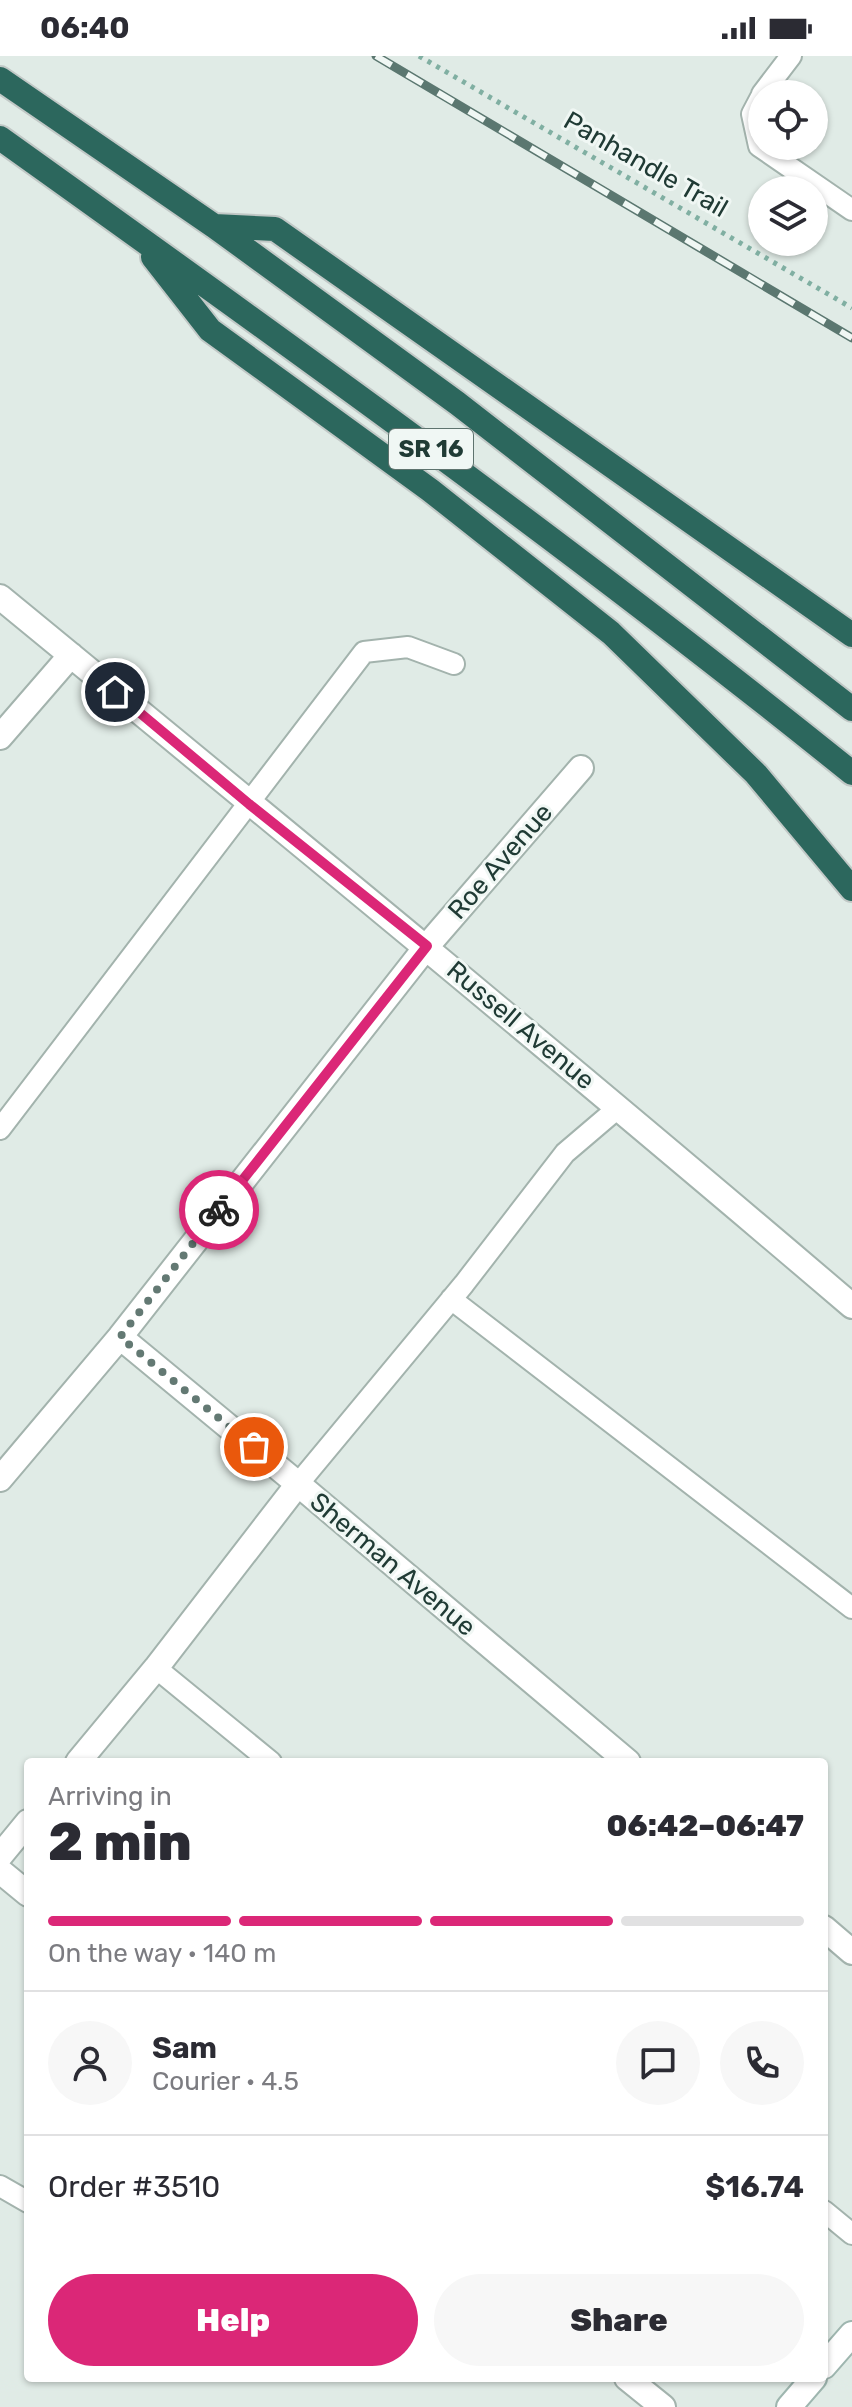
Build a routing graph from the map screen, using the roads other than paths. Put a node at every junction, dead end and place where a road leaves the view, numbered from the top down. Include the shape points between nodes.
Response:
1 (791, 56) edge
2 (0, 79) edge
3 (773, 80) edge
4 (0, 138) edge
5 (779, 160) edge
6 (852, 210) edge
7 (214, 226) junction
8 (134, 234) junction
9 (0, 597) edge
10 (852, 635) edge
11 (71, 655) junction
12 (454, 664) dead end
13 (852, 709) edge
14 (0, 737) edge
15 (581, 768) dead end
16 (852, 773) edge
17 (249, 804) junction
18 (852, 889) edge
19 (427, 946) junction
20 (619, 1107) junction
21 (0, 1129) edge
22 (451, 1299) junction
23 (852, 1306) edge
24 (120, 1337) junction
25 (0, 1479) edge
26 (298, 1484) junction
27 (852, 1608) edge
28 (156, 1668) junction
29 (81, 1758) edge
30 (266, 1758) edge
31 (623, 1758) edge
32 (24, 1827) edge
33 (0, 1856) edge
34 (0, 1871) edge
35 (24, 1891) edge
36 (828, 1931) edge
37 (852, 1952) edge
38 (0, 2186) edge
39 (24, 2200) edge
40 (828, 2214) edge
41 (852, 2234) edge
42 (852, 2334) edge
43 (828, 2361) edge
44 (632, 2382) edge
45 (811, 2382) edge
46 (663, 2407) edge
47 (789, 2407) edge

1 - 3 lane
2 - 7 highway, SR 16
4 - 8 highway, SR 16
5 - 6 lane
7 - 10 highway via 275,229
7 - 13 highway, SR 16 via 457,403
8 - 16 highway, SR 16 via 392,419 714,661
8 - 18 highway via 210,330 430,490 611,633 756,774
9 - 11 street, Russell Avenue
11 - 14 street
11 - 17 street, Russell Avenue
12 - 17 lane via 408,647 364,652
15 - 19 street, Roe Avenue
17 - 19 street, Russell Avenue
17 - 21 lane
19 - 20 street, Russell Avenue
19 - 24 street, Roe Avenue
20 - 22 lane via 565,1153
20 - 23 street, Russell Avenue
22 - 26 lane
22 - 27 lane
24 - 25 street, Roe Avenue
24 - 26 street, Sherman Avenue
26 - 28 street
26 - 31 street, Sherman Avenue
28 - 29 street
28 - 30 lane
32 - 33 street
34 - 35 street
36 - 37 street
38 - 39 lane
40 - 41 lane
42 - 43 street
44 - 46 street
45 - 47 street

